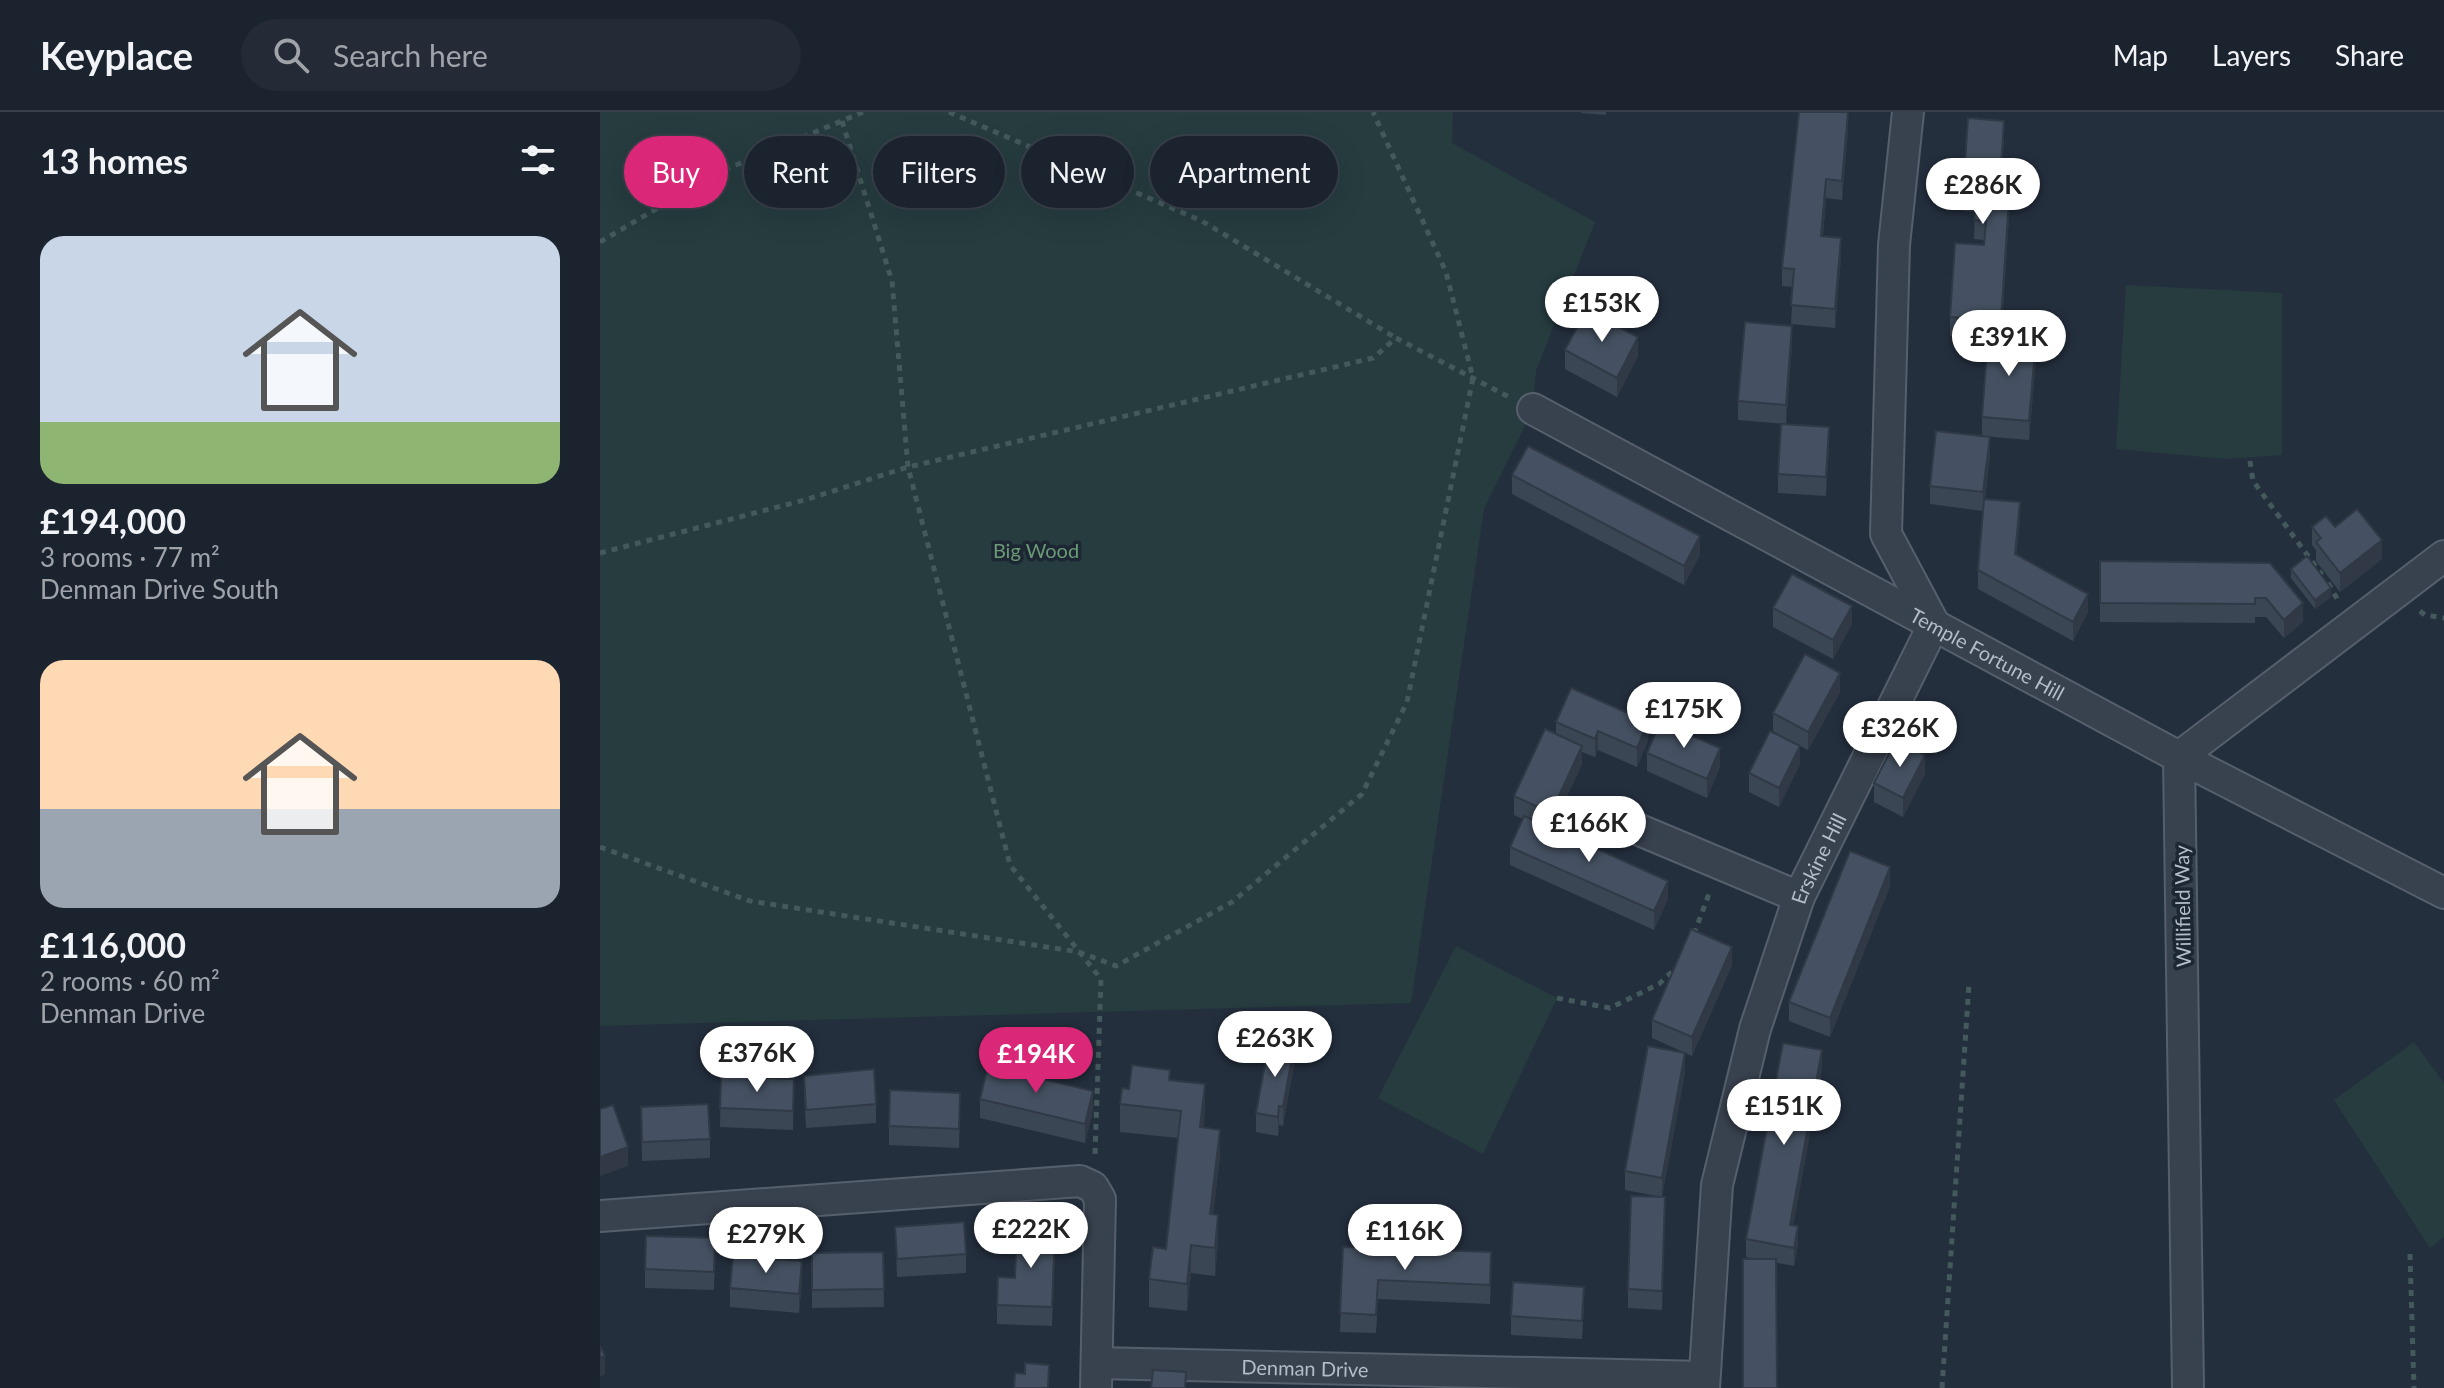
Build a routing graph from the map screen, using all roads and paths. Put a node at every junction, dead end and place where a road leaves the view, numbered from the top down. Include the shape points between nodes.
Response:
1 (863, 112) edge
2 (949, 112) edge
3 (1373, 112) edge
4 (1908, 112) edge
5 (842, 121) junction
6 (600, 242) edge
7 (1396, 338) junction
8 (1473, 378) junction
9 (1533, 409) joint
10 (2250, 461) dead end
11 (908, 467) junction
12 (600, 553) edge
13 (2444, 556) edge
14 (1934, 624) junction
15 (2353, 627) junction
16 (2179, 757) junction
17 (1611, 818) dead end
18 (600, 847) edge
19 (1720, 864) junction
20 (2444, 893) edge
21 (1799, 897) junction
22 (1689, 947) edge
23 (1079, 952) junction
24 (1684, 960) edge
25 (1969, 984) dead end
26 (1557, 998) dead end
27 (1093, 1187) junction
28 (600, 1216) edge
29 (2410, 1254) dead end
30 (1096, 1376) edge
31 (1704, 1382) edge
32 (1942, 1388) edge
33 (2188, 1388) edge
34 (2414, 1388) edge

1 - 5 path
2 - 7 path via 1202,221
3 - 8 path via 1446,272
4 - 14 street via 1894,245 1886,534
5 - 6 path via 717,173
5 - 11 path via 892,281
7 - 8 path
7 - 11 path via 1373,358
8 - 9 path
8 - 23 path via 1407,702 1362,794 1232,902 1116,966
9 - 14 street, Temple Fortune Hill
10 - 15 path via 2253,481
11 - 12 path via 805,500
11 - 23 path via 1010,865
13 - 15 street
14 - 16 street, Temple Fortune Hill
14 - 21 street, Erskine Hill
15 - 16 street
16 - 20 street, Temple Fortune Hill
16 - 33 street, Willifield Way
17 - 19 street
18 - 23 path via 750,901
19 - 21 street
19 - 22 path
21 - 31 street, Erskine Hill via 1755,1029 1717,1185
23 - 27 path via 1101,979
24 - 26 path via 1659,984 1610,1008
25 - 32 path
27 - 28 street via 1080,1181
27 - 30 street via 1100,1199
29 - 34 path
30 - 31 street, Denman Drive

